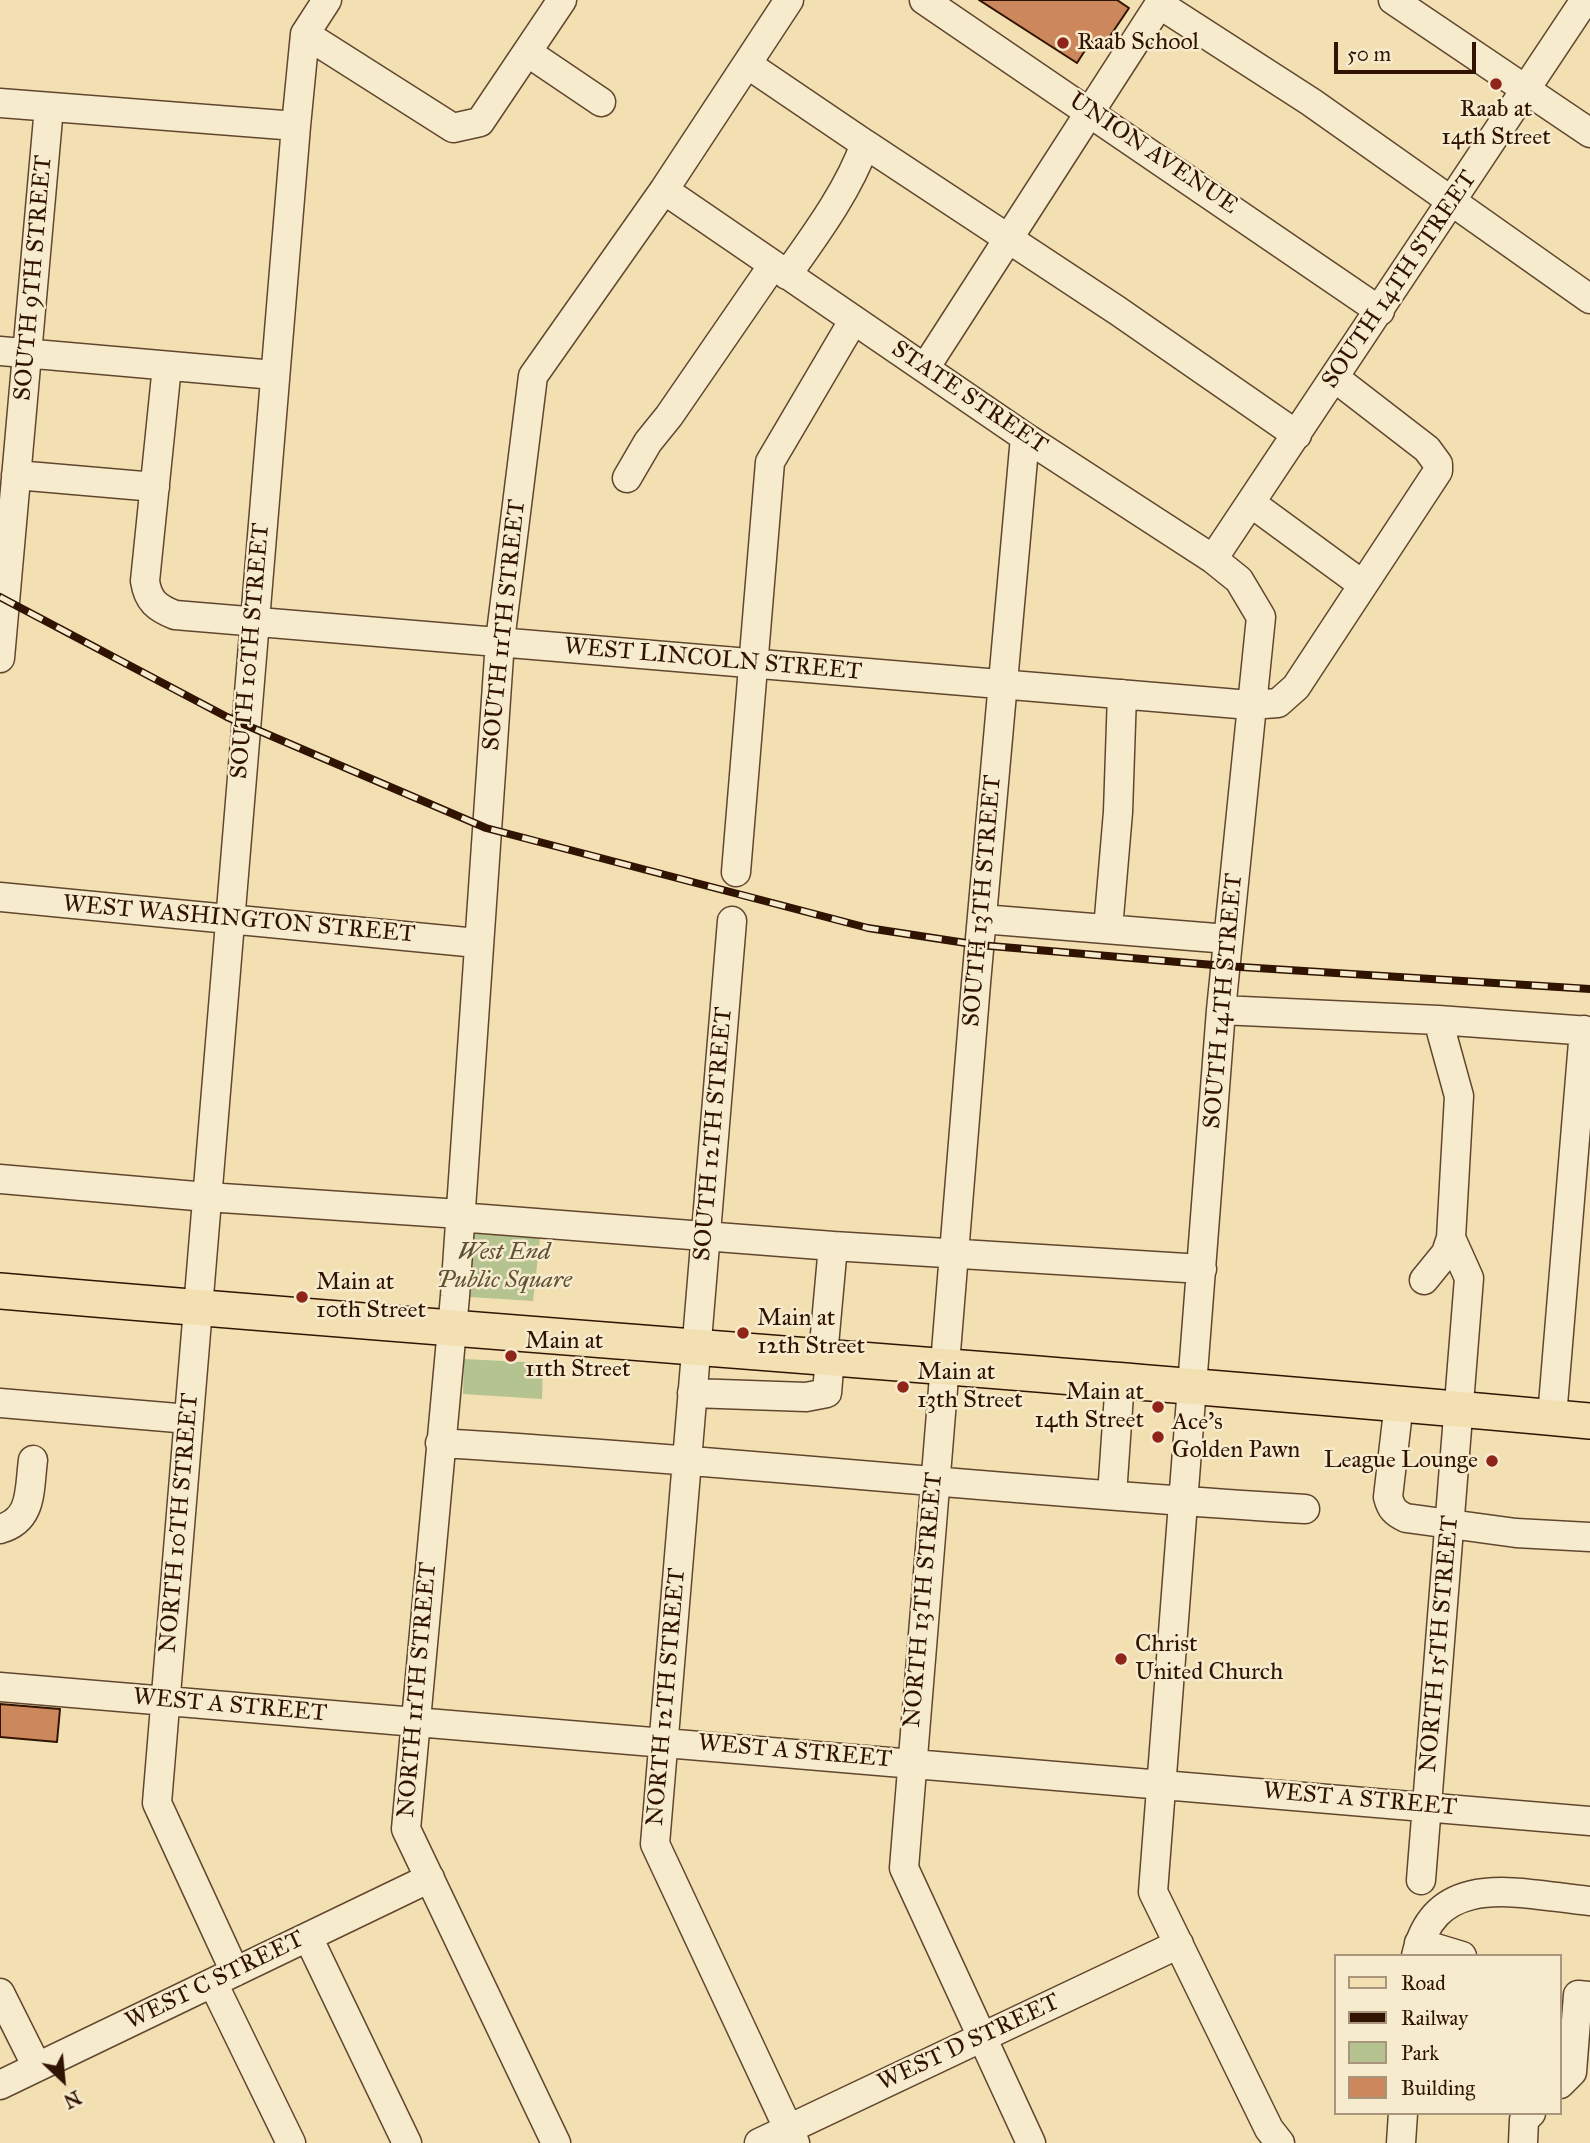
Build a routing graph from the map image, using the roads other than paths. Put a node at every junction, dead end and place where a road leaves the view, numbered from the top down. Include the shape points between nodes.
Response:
1 (327, 0) edge
2 (562, 0) edge
3 (789, 0) edge
4 (924, 0) edge
5 (1393, 0) edge
6 (1585, 0) edge
7 (1161, 2) edge
8 (305, 34) junction
9 (527, 52) junction
10 (747, 64) junction
11 (1525, 89) junction
12 (601, 102) dead end
13 (0, 103) edge
14 (49, 107) junction
15 (1090, 111) junction
16 (296, 126) junction
17 (1590, 133) edge
18 (865, 144) junction
19 (664, 190) junction
20 (1452, 201) junction
21 (1007, 239) junction
22 (780, 270) junction
23 (1590, 299) edge
24 (1380, 310) junction
25 (853, 321) junction
26 (13, 352) edge
27 (167, 366) junction
28 (925, 368) junction
29 (274, 375) junction
30 (1335, 378) junction
31 (1297, 435) junction
32 (1025, 437) junction
33 (16, 475) junction
34 (627, 478) dead end
35 (155, 487) junction
36 (1251, 503) junction
37 (1213, 559) junction
38 (1363, 585) junction
39 (1261, 617) joint
40 (254, 621) junction
41 (500, 641) junction
42 (0, 658) edge
43 (752, 665) junction
44 (1002, 684) junction
45 (1122, 694) junction
46 (1250, 705) junction
47 (736, 873) dead end
48 (0, 897) edge
49 (229, 918) junction
50 (982, 919) junction
51 (732, 921) dead end
52 (1108, 929) junction
53 (1228, 939) junction
54 (477, 943) junction
55 (1221, 1010) junction
56 (1438, 1020) junction
57 (1587, 1030) edge
58 (0, 1179) edge
59 (207, 1198) junction
60 (460, 1214) junction
61 (705, 1235) junction
62 (1451, 1238) junction
63 (833, 1246) junction
64 (953, 1254) junction
65 (1202, 1269) junction
66 (1424, 1280) dead end
67 (0, 1291) edge
68 (198, 1308) junction
69 (451, 1329) junction
70 (696, 1346) junction
71 (826, 1356) junction
72 (944, 1365) junction
73 (1121, 1380) junction
74 (1193, 1386) junction
75 (692, 1393) junction
76 (0, 1403) edge
77 (1399, 1403) junction
78 (1459, 1408) junction
79 (1552, 1418) junction
80 (189, 1419) junction
81 (1590, 1421) edge
82 (440, 1443) junction
83 (33, 1460) dead end
84 (686, 1461) junction
85 (934, 1482) junction
86 (1112, 1495) junction
87 (1183, 1502) junction
88 (1305, 1509) dead end
89 (1450, 1525) junction
90 (0, 1529) edge
91 (1590, 1537) edge
92 (0, 1687) edge
93 (164, 1700) junction
94 (413, 1721) junction
95 (663, 1741) junction
96 (911, 1761) junction
97 (1160, 1783) junction
98 (1428, 1805) junction
99 (1590, 1821) edge
100 (430, 1878) junction
101 (1421, 1880) dead end
102 (1590, 1901) edge
103 (308, 1937) junction
104 (1179, 1944) junction
105 (1418, 1950) edge
106 (1447, 1954) edge
107 (224, 1977) junction
108 (0, 1993) edge
109 (1590, 1996) edge
110 (1568, 2020) edge
111 (982, 2037) junction
112 (37, 2067) junction
113 (1562, 2082) edge
114 (0, 2085) edge
115 (1404, 2115) edge
116 (1529, 2115) edge
117 (792, 2136) edge
118 (291, 2143) edge
119 (407, 2143) edge
120 (556, 2143) edge
121 (759, 2143) edge
122 (1031, 2143) edge
123 (1280, 2143) edge
124 (1401, 2143) edge
125 (1523, 2143) edge

1 - 8 street, SOUTH 10TH STREET
2 - 9 street
3 - 10 street, SOUTH 11TH STREET
4 - 15 street, UNION AVENUE
5 - 11 street
6 - 11 street, SOUTH 14TH STREET
7 - 15 street
7 - 20 street
8 - 9 street via 453,128 480,122
8 - 16 street, SOUTH 10TH STREET
9 - 12 street
10 - 18 street
10 - 19 street, SOUTH 11TH STREET
11 - 17 street
11 - 20 street, SOUTH 14TH STREET
13 - 14 street
14 - 16 street
14 - 26 street, SOUTH 9TH STREET
15 - 21 street
15 - 24 street, UNION AVENUE
16 - 29 street, SOUTH 10TH STREET
18 - 21 street
18 - 22 street via 821,227
19 - 22 street, STATE STREET
19 - 41 street, SOUTH 11TH STREET via 533,376
20 - 23 street
20 - 24 street, SOUTH 14TH STREET
21 - 28 street
21 - 31 street
22 - 25 street, STATE STREET
22 - 34 street via 648,442
24 - 30 street, SOUTH 14TH STREET
25 - 28 street, STATE STREET
25 - 43 street via 770,462
26 - 27 street
26 - 33 street, SOUTH 9TH STREET
27 - 29 street
27 - 35 street
28 - 32 street, STATE STREET
29 - 40 street, SOUTH 10TH STREET
30 - 31 street, SOUTH 14TH STREET
30 - 38 street, WEST LINCOLN STREET via 1427,449 1438,464 1430,485
31 - 36 street, SOUTH 14TH STREET
32 - 37 street, STATE STREET
32 - 44 street, SOUTH 13TH STREET
33 - 35 street
33 - 42 street, SOUTH 9TH STREET
35 - 40 street, WEST LINCOLN STREET via 145,581 157,608 175,614
36 - 37 street, SOUTH 14TH STREET
36 - 38 street
37 - 39 street, STATE STREET via 1239,580
38 - 46 street, WEST LINCOLN STREET via 1296,687 1278,703
39 - 46 street, SOUTH 14TH STREET
40 - 41 street, WEST LINCOLN STREET
40 - 49 street, SOUTH 10TH STREET
41 - 43 street, WEST LINCOLN STREET
41 - 54 street, SOUTH 11TH STREET
43 - 44 street, WEST LINCOLN STREET
43 - 47 street
44 - 45 street, WEST LINCOLN STREET
44 - 50 street, SOUTH 13TH STREET
45 - 46 street, WEST LINCOLN STREET
45 - 52 street
46 - 53 street, SOUTH 14TH STREET
48 - 49 street, WEST WASHINGTON STREET
49 - 54 street, WEST WASHINGTON STREET
49 - 59 street, SOUTH 10TH STREET
50 - 52 street
50 - 64 street, SOUTH 13TH STREET
51 - 61 street, SOUTH 12TH STREET
52 - 53 street
53 - 55 street, SOUTH 14TH STREET
54 - 60 street, SOUTH 11TH STREET
55 - 56 street
55 - 65 street, SOUTH 14TH STREET
56 - 57 street
56 - 62 street via 1459,1096
57 - 79 street
58 - 59 street
59 - 60 street
59 - 68 street, SOUTH 10TH STREET
60 - 61 street
60 - 69 street, SOUTH 11TH STREET
61 - 63 street
61 - 70 street, SOUTH 12TH STREET
62 - 66 street via 1446,1253
62 - 78 street, NORTH 15TH STREET via 1469,1278
63 - 64 street
63 - 71 street
64 - 65 street
64 - 72 street, SOUTH 13TH STREET
65 - 74 street, SOUTH 14TH STREET
67 - 68 main road
68 - 69 main road
68 - 80 street, NORTH 10TH STREET
69 - 70 main road
69 - 82 street, NORTH 11TH STREET
70 - 71 main road
70 - 75 street, NORTH 12TH STREET
71 - 72 main road
71 - 75 street via 827,1393 806,1397
72 - 73 main road
72 - 85 street, NORTH 13TH STREET
73 - 74 main road
73 - 86 street
74 - 77 main road
74 - 87 street, SOUTH 14TH STREET
75 - 84 street, NORTH 12TH STREET
76 - 80 street
77 - 78 main road
77 - 89 street via 1388,1497 1391,1508 1406,1518
78 - 79 main road
78 - 89 street, NORTH 15TH STREET
79 - 81 main road
80 - 93 street, NORTH 10TH STREET
82 - 84 street
82 - 94 street, NORTH 11TH STREET
83 - 90 street via 26,1513 15,1525
84 - 85 street
84 - 95 street, NORTH 12TH STREET
85 - 86 street
85 - 96 street, NORTH 13TH STREET
86 - 87 street
87 - 88 street
87 - 97 street, SOUTH 14TH STREET
89 - 91 street
89 - 98 street, NORTH 15TH STREET
92 - 93 street, WEST A STREET
93 - 94 street, WEST A STREET
93 - 107 street, NORTH 10TH STREET via 157,1803
94 - 95 street, WEST A STREET
94 - 100 street, NORTH 11TH STREET via 406,1829
95 - 96 street, WEST A STREET
95 - 117 street, NORTH 12TH STREET via 655,1844
96 - 97 street, WEST A STREET
96 - 111 street, NORTH 13TH STREET via 904,1868
97 - 98 street, WEST A STREET
97 - 104 street, SOUTH 14TH STREET via 1153,1892
98 - 99 street, WEST A STREET
98 - 101 street, NORTH 15TH STREET
100 - 103 street, WEST C STREET
100 - 120 street, NORTH 11TH STREET
102 - 105 street via 1493,1892 1456,1898 1429,1922
103 - 107 street, WEST C STREET
103 - 119 street
104 - 111 street, WEST D STREET
104 - 123 street, SOUTH 14TH STREET
105 - 106 street
107 - 112 street, WEST C STREET
107 - 118 street, NORTH 10TH STREET
108 - 112 street
109 - 110 street via 1578,1995
110 - 113 street via 1572,2072
111 - 117 street, WEST D STREET
111 - 122 street, NORTH 13TH STREET
112 - 114 street, WEST C STREET
115 - 124 street
116 - 125 street via 1524,2120
117 - 121 street, WEST D STREET

